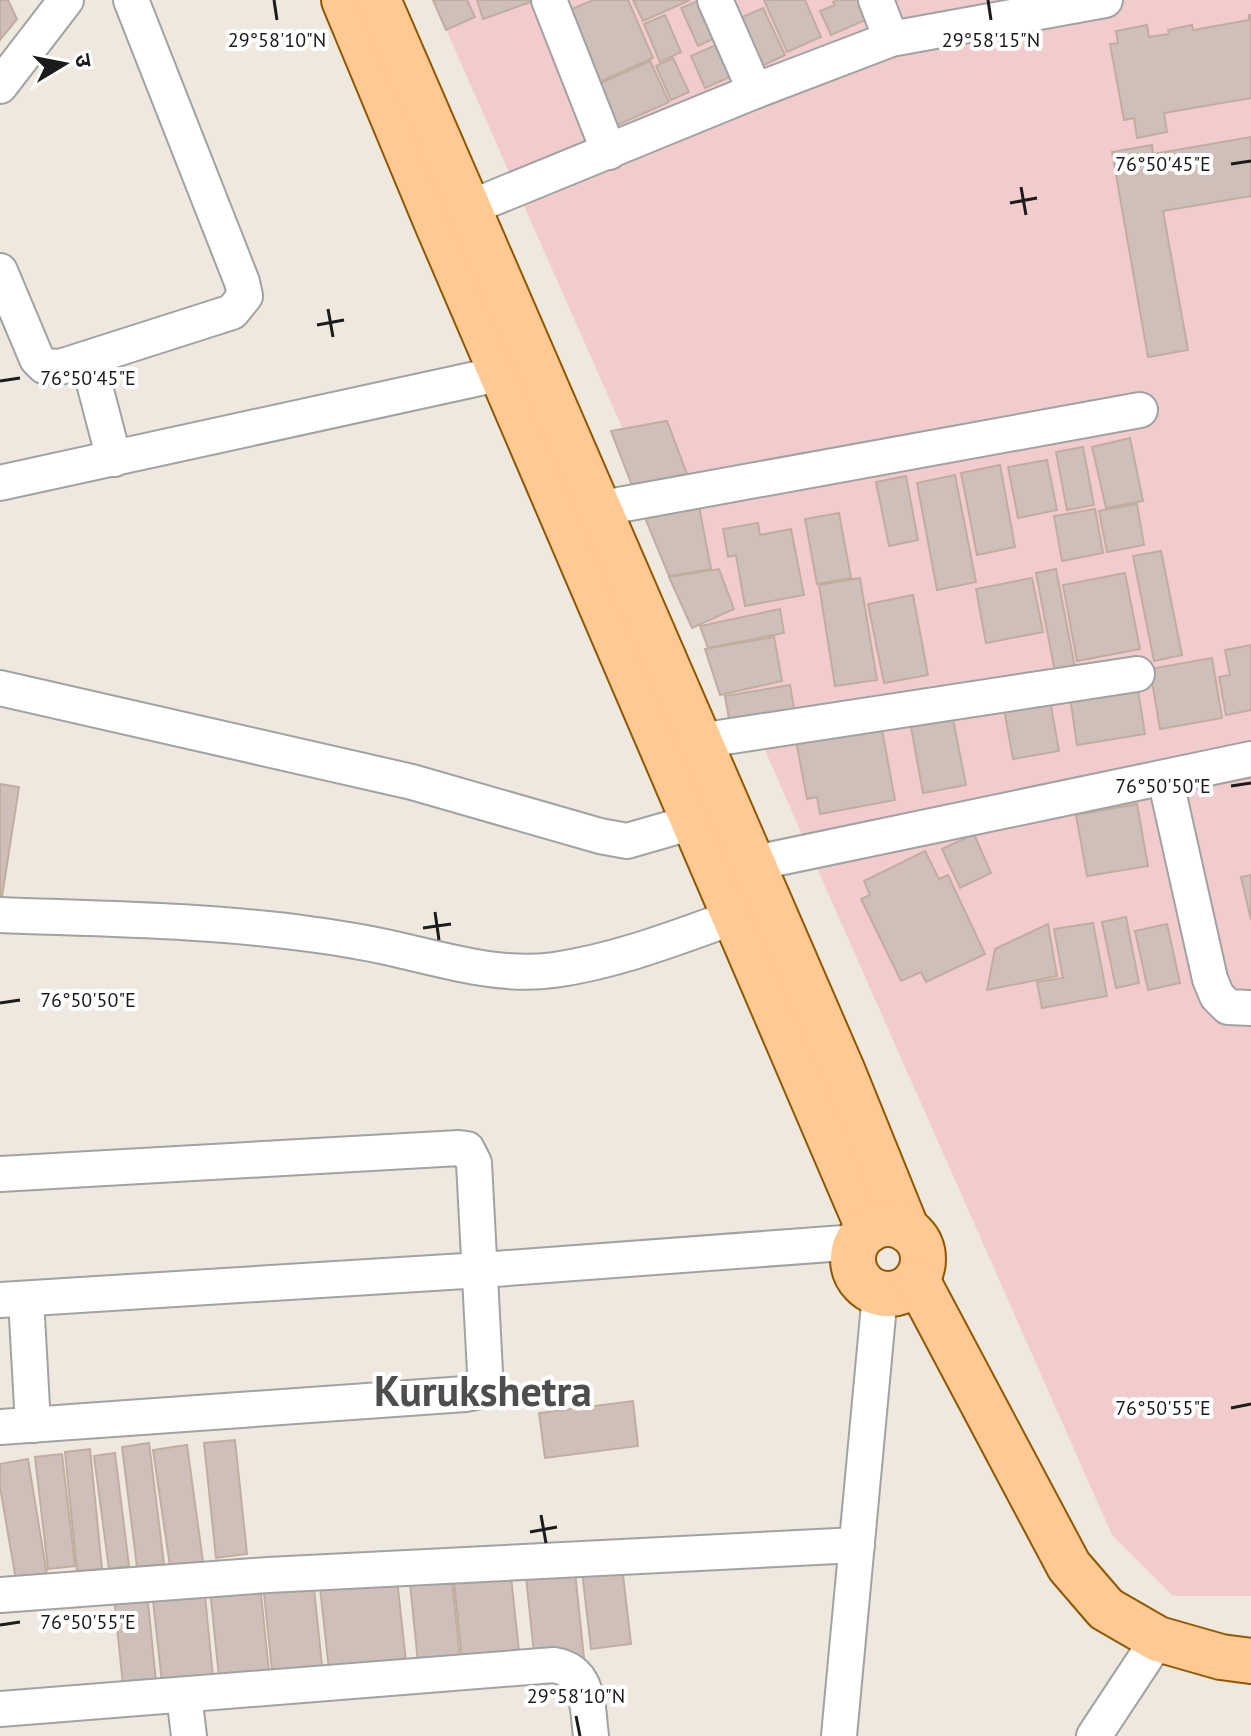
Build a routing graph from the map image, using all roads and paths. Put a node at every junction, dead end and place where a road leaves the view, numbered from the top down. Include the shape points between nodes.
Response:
1 (66, 0) edge
2 (131, 0) edge
3 (344, 0) edge
4 (378, 0) edge
5 (549, 0) edge
6 (715, 0) edge
7 (876, 0) edge
8 (1105, 0) edge
9 (35, 15) edge
10 (891, 39) junction
11 (0, 86) edge
12 (755, 91) junction
13 (609, 152) junction
14 (452, 215) junction
15 (0, 271) edge
16 (88, 360) junction
17 (503, 373) junction
18 (1140, 410) dead end
19 (114, 459) junction
20 (0, 483) edge
21 (581, 512) junction
22 (1137, 674) dead end
23 (0, 688) edge
24 (699, 741) junction
25 (1251, 759) edge
26 (1165, 778) junction
27 (693, 822) junction
28 (733, 867) junction
29 (0, 915) edge
30 (734, 917) junction
31 (1251, 1008) edge
32 (0, 1174) edge
33 (878, 1234) junction
34 (481, 1270) junction
35 (898, 1287) junction
36 (13, 1300) edge
37 (16, 1426) edge
38 (857, 1545) junction
39 (0, 1595) edge
40 (1158, 1639) junction
41 (1251, 1661) edge
42 (184, 1695) junction
43 (0, 1709) edge
44 (189, 1736) edge
45 (591, 1736) edge
46 (839, 1736) edge
47 (1094, 1736) edge

1 - 9 street
2 - 16 street via 245,296 232,312
3 - 14 main road
4 - 14 main road
5 - 13 street
6 - 12 street
7 - 10 street
8 - 10 street
9 - 11 street
10 - 12 street
12 - 13 street
13 - 14 street
14 - 17 main road
14 - 21 main road
15 - 16 street via 37,359 44,366 60,367
16 - 19 street
17 - 19 street
17 - 21 main road
18 - 21 street
19 - 20 street
21 - 24 main road
21 - 27 main road
22 - 24 street
23 - 27 street via 412,782 600,836 627,841
24 - 28 main road
25 - 26 street
26 - 28 street
26 - 31 street via 1210,979 1228,1007
27 - 28 main road
28 - 30 main road
28 - 33 main road
29 - 30 street via 198,922 310,934 505,972 553,970 629,955
30 - 33 main road
32 - 34 street via 467,1149 474,1163
33 - 34 street
33 - 35 main road via 921,1247 923,1258
33 - 35 main road via 853,1252 855,1274 870,1290
34 - 36 street
34 - 37 street via 485,1372 476,1392
35 - 38 street
35 - 40 main road via 1069,1566 1106,1609
36 - 37 street
38 - 39 street via 268,1575
38 - 46 street
40 - 41 main road
40 - 47 street
42 - 43 street
42 - 44 street
42 - 45 street via 554,1665 570,1668 580,1680

